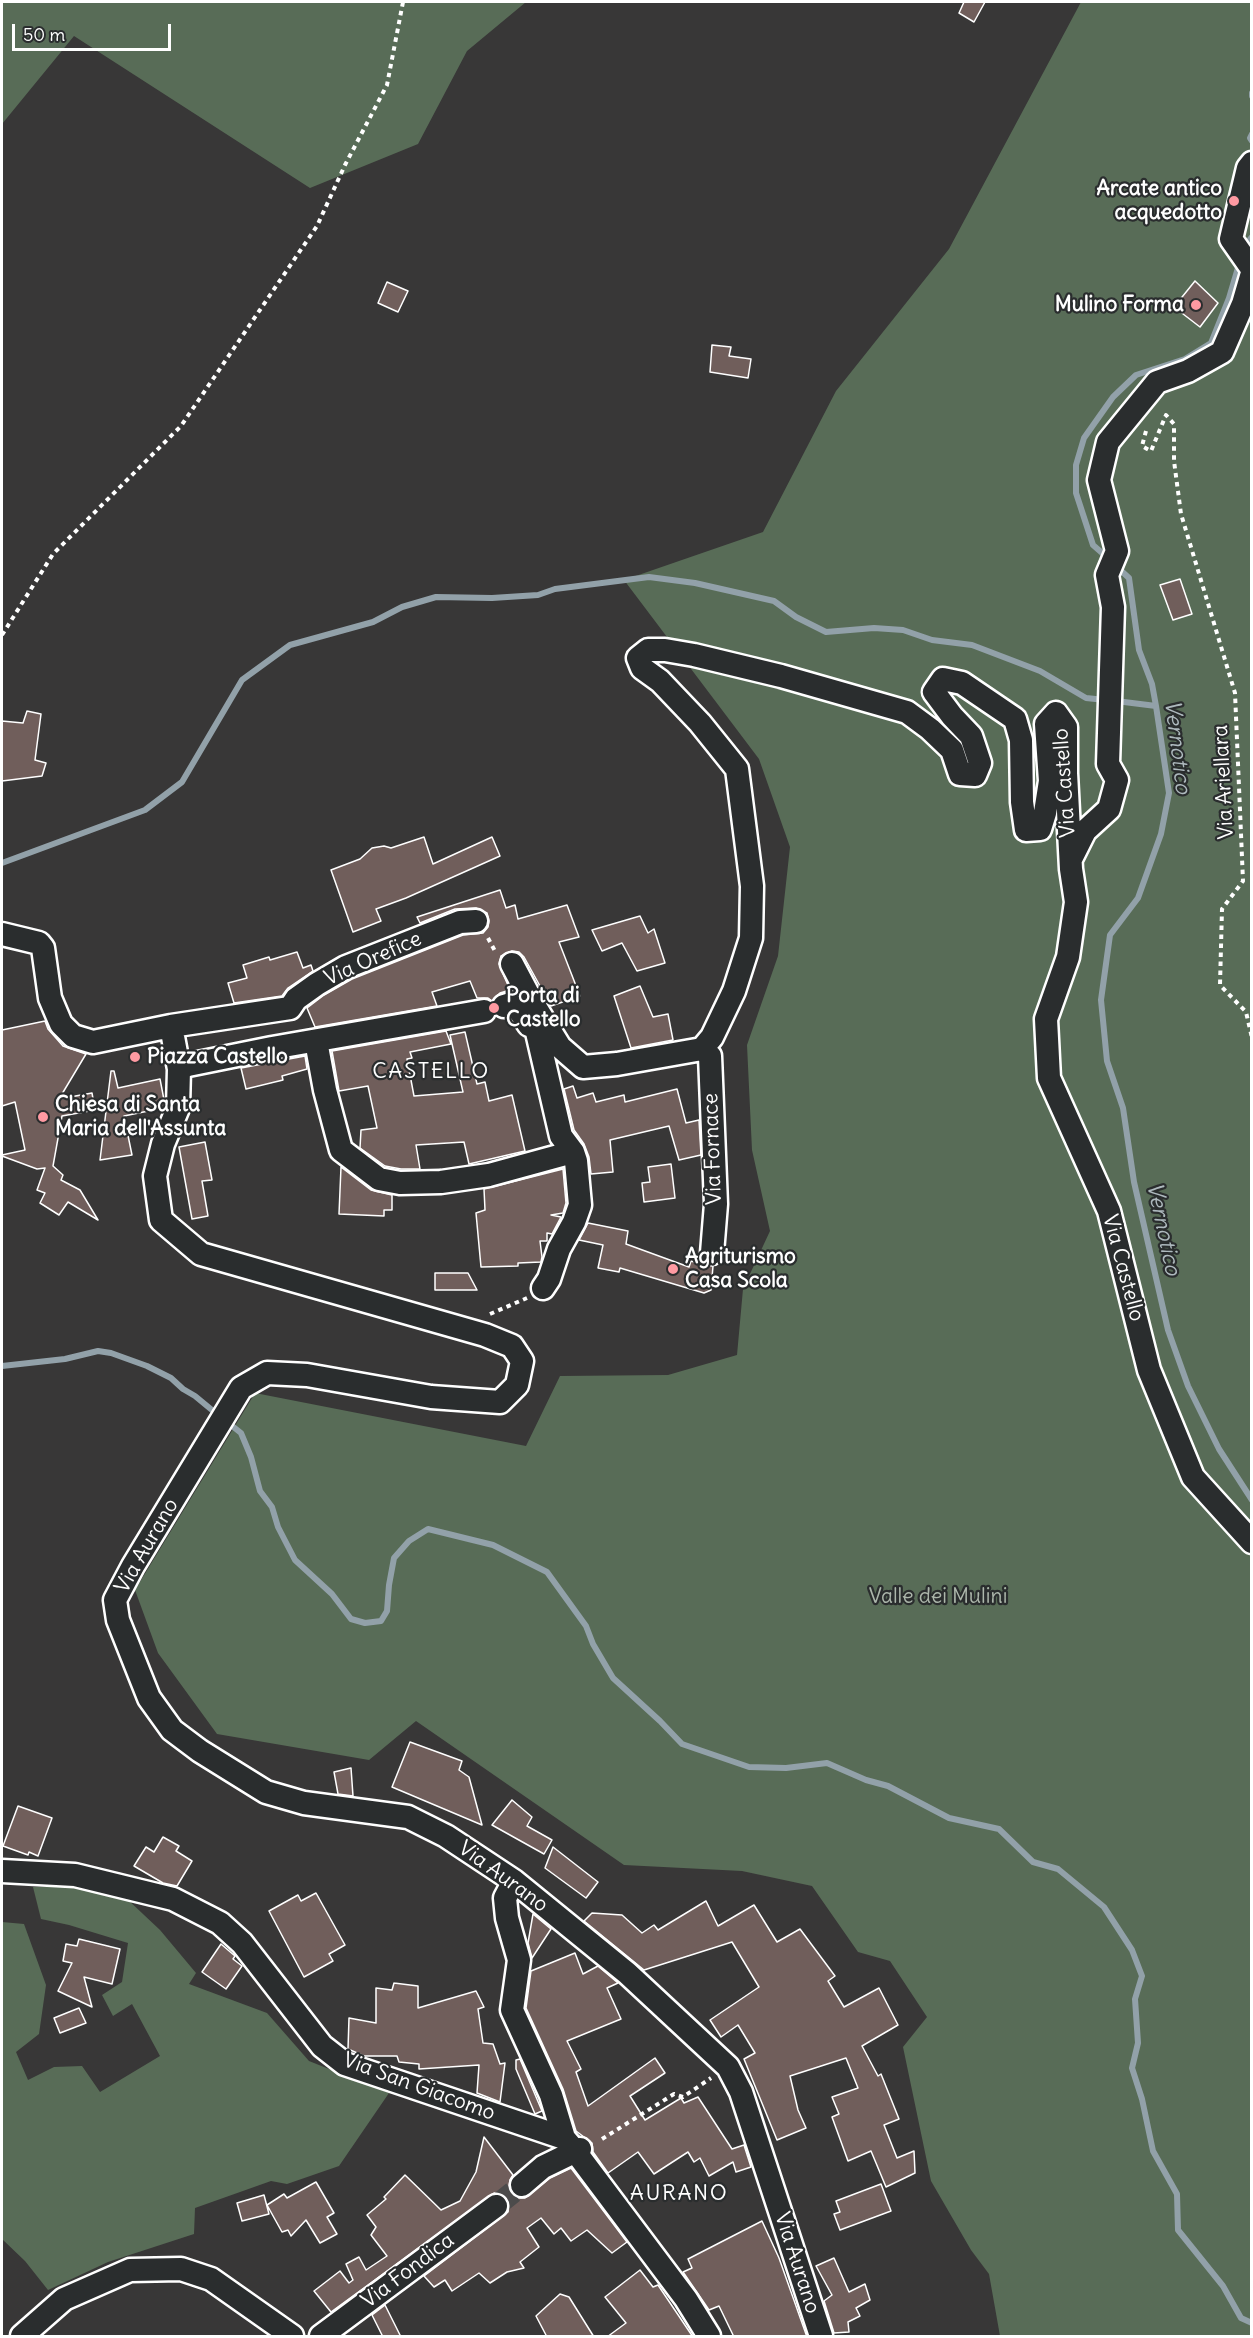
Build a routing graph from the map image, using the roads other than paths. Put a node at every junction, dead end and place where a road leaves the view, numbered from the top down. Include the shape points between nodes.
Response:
1 (1251, 163) edge
2 (1251, 271) edge
3 (1071, 860) junction
4 (476, 921) road end
5 (2, 934) edge
6 (512, 964) road end
7 (171, 1026) junction
8 (544, 1032) junction
9 (316, 1041) junction
10 (702, 1049) junction
11 (179, 1069) junction
12 (573, 1152) junction
13 (712, 1253) dead end
14 (543, 1288) road end
15 (1251, 1542) edge
16 (2, 1871) edge
17 (514, 1881) junction
18 (573, 2146) junction
19 (522, 2185) tunnel mouth
20 (496, 2206) tunnel mouth
21 (22, 2337) edge
22 (292, 2337) edge
23 (321, 2337) edge
24 (710, 2337) edge
25 (821, 2337) edge

1 - 2 street via 1231,239
2 - 3 street via 1243,304 1222,352 1188,371 1157,382 1108,442 1099,480 1117,551 1107,574 1113,607 1108,764 1117,780 1109,809 1085,831
3 - 10 street, Via Castello via 1066,727 1056,713 1046,724 1050,781 1046,813 1040,829 1026,830 1021,740 1015,719 962,683 942,678 934,692 971,736 980,763 975,775 960,774 952,750 907,712 727,663 665,650 648,651 638,658 642,668 700,723 737,769 752,886 751,938 734,991
3 - 15 street, Via Castello via 1076,902 1068,957 1046,1019 1050,1078 1109,1211 1149,1370 1193,1477
4 - 7 street, Via Orefice via 460,922 346,967 296,999 290,1008
5 - 7 street, Via Orefice via 39,943 43,948 50,998 61,1024 73,1036 93,1042
6 - 8 street
7 - 11 street, Via Aurano
8 - 9 street via 529,1025 514,1003
8 - 10 street via 583,1067 617,1065
8 - 12 street via 561,1136
9 - 11 street
9 - 12 street via 341,1150 379,1179 441,1182 489,1175
10 - 13 street, Via Fornace via 710,1056 716,1204
11 - 17 street, Via Aurano via 178,1108 155,1176 161,1220 201,1254 485,1335 512,1346 522,1361 518,1385 500,1402 431,1397 307,1375 267,1373 241,1388 115,1600 118,1620 150,1698 172,1730 266,1792 304,1803 408,1816
12 - 14 street via 580,1205
16 - 18 street, Via San Giacomo via 75,1875 173,1899 220,1923 242,1943 322,2046 345,2064
17 - 18 street via 505,1898 519,1960 512,2010
17 - 25 street, Via Aurano via 627,1973 728,2067 741,2092
18 - 19 street
18 - 24 street
20 - 23 street, Via Fondica
21 - 22 street via 64,2299 130,2270 181,2269 212,2279

